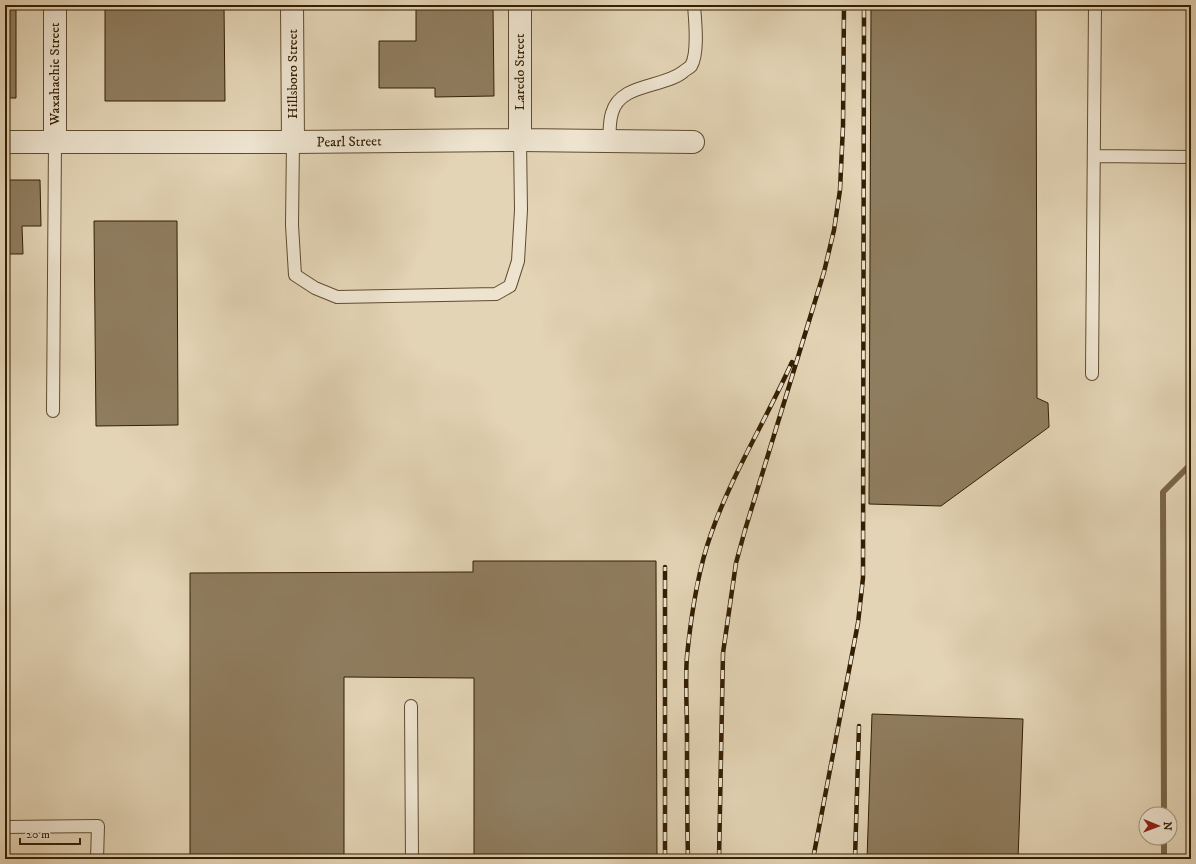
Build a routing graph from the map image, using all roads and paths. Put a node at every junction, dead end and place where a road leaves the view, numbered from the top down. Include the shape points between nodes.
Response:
1 (55, 5) edge
2 (292, 5) edge
3 (520, 5) edge
4 (694, 5) edge
5 (1095, 5) edge
6 (520, 140) junction
7 (609, 141) junction
8 (5, 142) edge
9 (54, 142) junction
10 (293, 142) junction
11 (694, 142) dead end
12 (1094, 156) junction
13 (1191, 157) edge
14 (1092, 374) dead end
15 (54, 411) dead end
16 (411, 706) dead end
17 (5, 827) edge
18 (97, 859) edge
19 (412, 859) edge

1 - 9 street, Waxahachie Street
2 - 10 street, Hillsboro Street
3 - 6 street, Laredo Street
4 - 7 lane via 695,52 690,66 678,76 644,86 621,98 612,112
5 - 12 lane
6 - 7 street, Pearl Street
6 - 10 street, Pearl Street
6 - 10 lane via 521,210 518,261 510,286 496,294 337,297 315,288 294,275
7 - 11 street, Pearl Street
8 - 9 street, Pearl Street
9 - 10 street, Pearl Street
9 - 15 lane
12 - 13 lane
12 - 14 lane
16 - 19 lane
17 - 18 lane via 98,826

